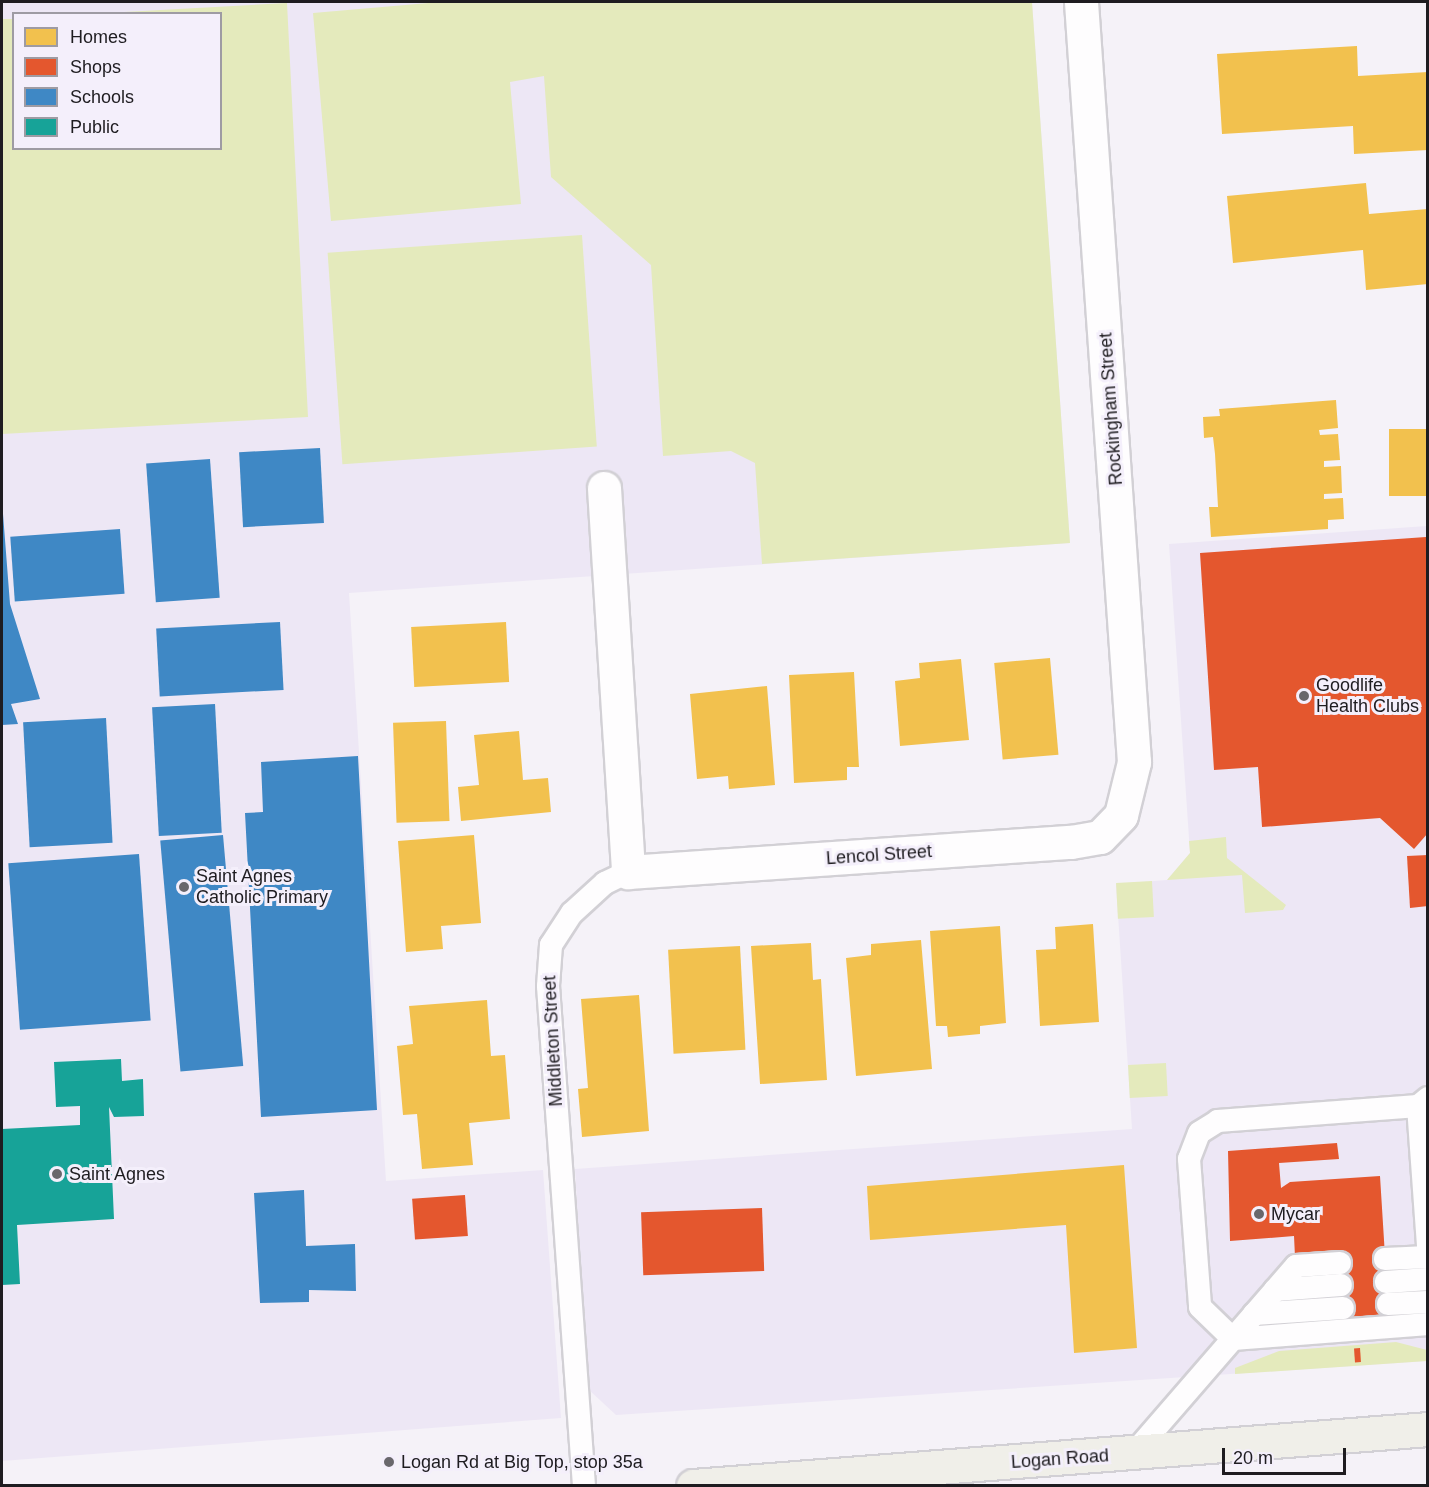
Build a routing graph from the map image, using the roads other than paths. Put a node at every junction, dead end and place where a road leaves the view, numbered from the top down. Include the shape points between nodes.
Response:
1 (1081, 2) edge
2 (604, 488) dead end
3 (1121, 815) joint
4 (628, 872) junction
5 (1423, 1102) edge
6 (1428, 1247) edge
7 (1428, 1257) edge
8 (1385, 1259) dead end
9 (1340, 1263) dead end
10 (1428, 1279) edge
11 (1275, 1290) junction
12 (1428, 1302) edge
13 (1254, 1314) junction
14 (1428, 1324) edge
15 (1233, 1339) junction
16 (1428, 1429) edge
17 (1134, 1453) junction
18 (584, 1485) edge
19 (693, 1485) edge

1 - 3 street, Rockingham Street via 1134,762
2 - 4 street
3 - 4 street, Lencol Street via 1100,837 1071,842
4 - 18 lane, Middleton Street via 605,883 572,913 551,945 548,986
5 - 6 lane
5 - 15 lane via 1218,1121 1199,1133 1189,1159 1200,1307
7 - 8 lane
9 - 11 lane via 1296,1266
10 - 12 lane via 1387,1293
11 - 13 lane
11 - 13 lane via 1342,1297
13 - 15 lane
14 - 15 lane
15 - 17 lane
16 - 17 main road, Logan Road
17 - 19 main road, Logan Road

